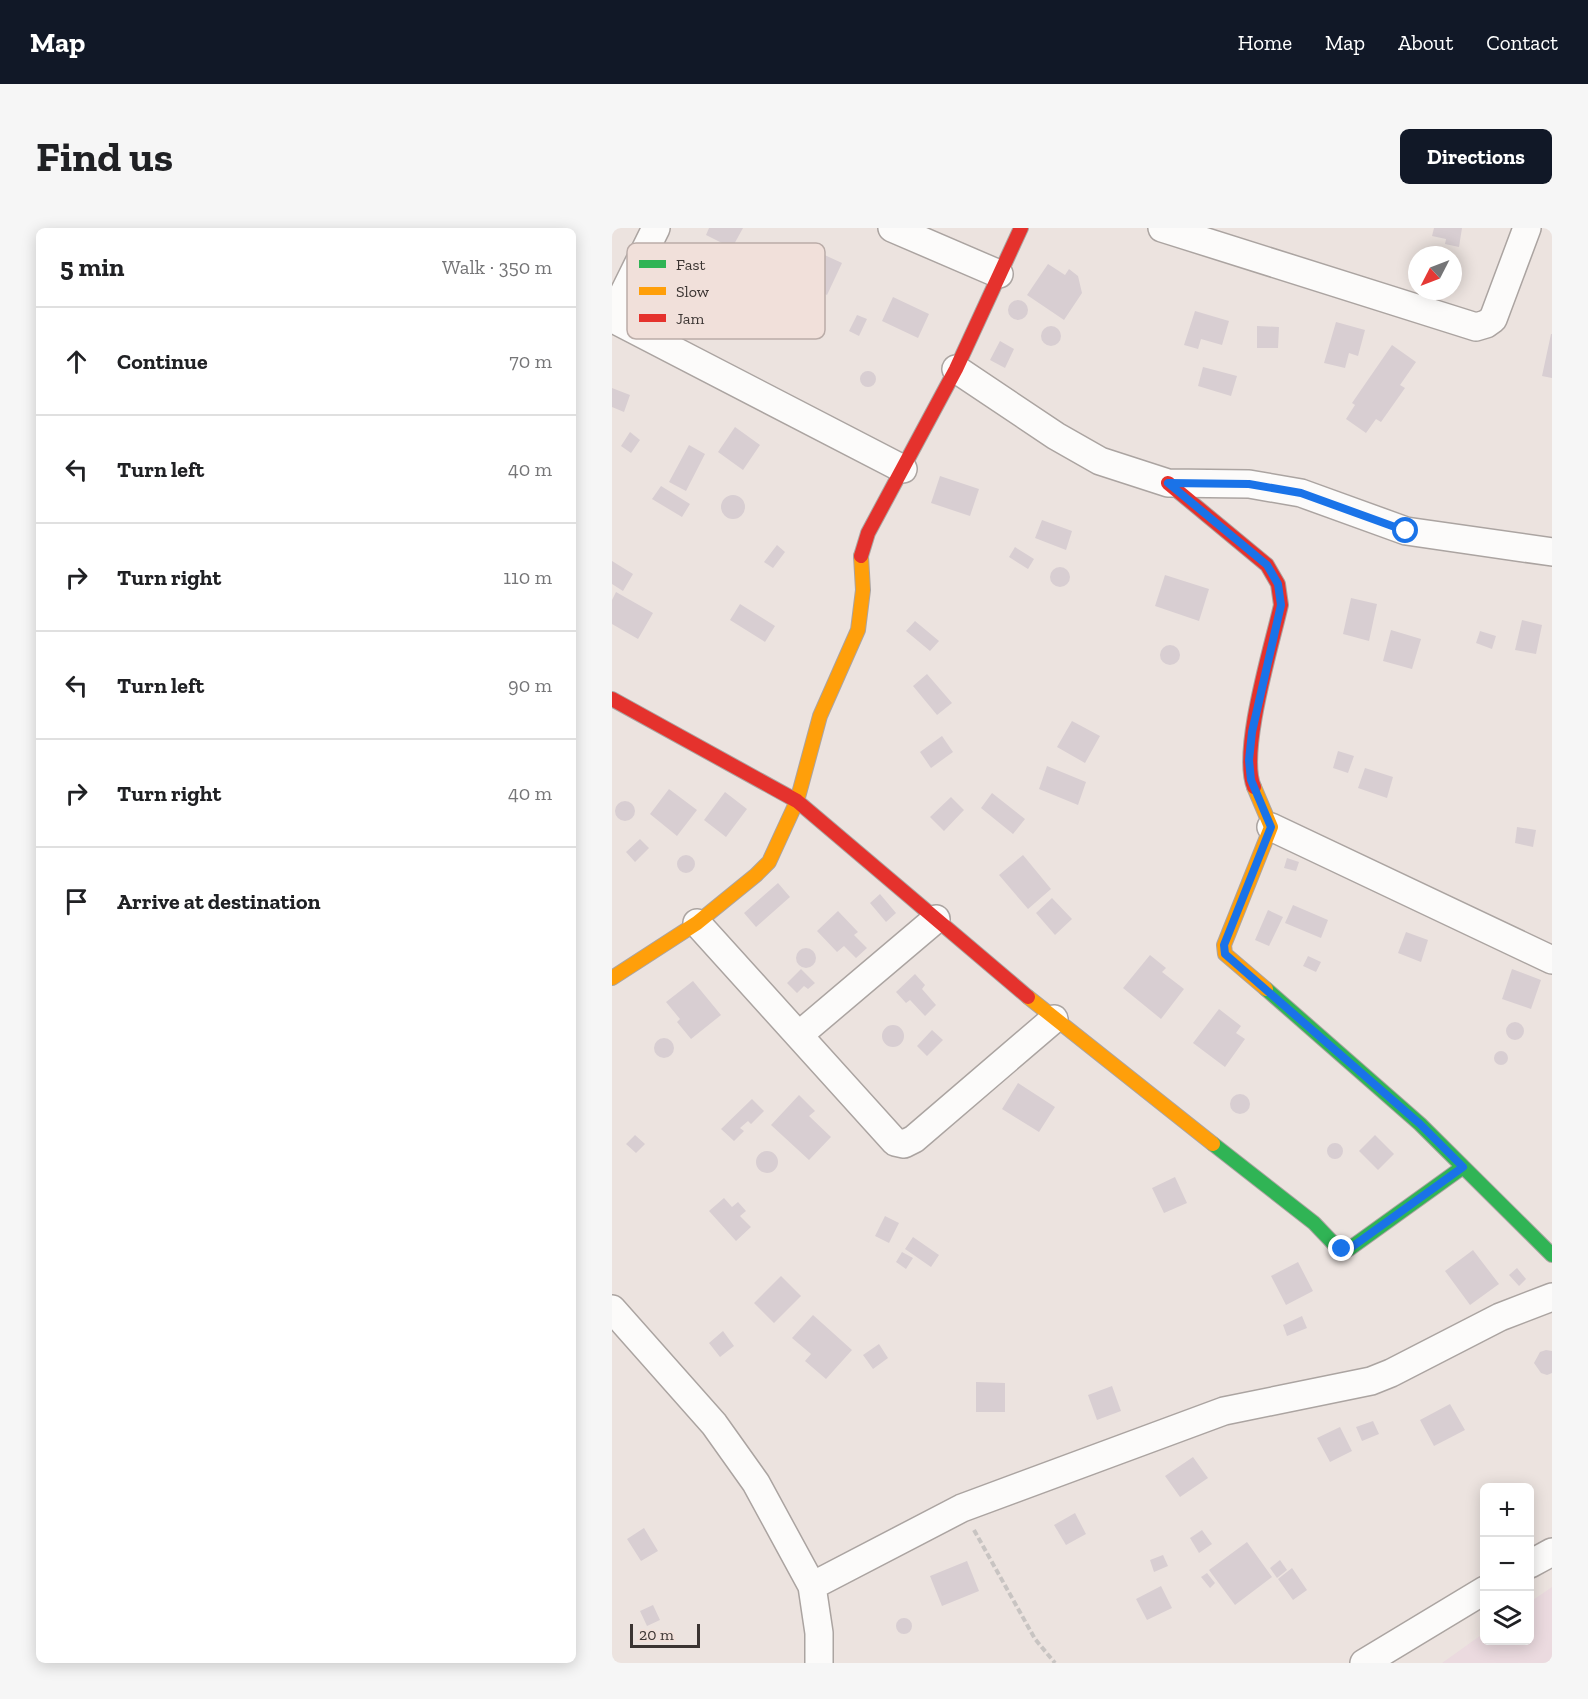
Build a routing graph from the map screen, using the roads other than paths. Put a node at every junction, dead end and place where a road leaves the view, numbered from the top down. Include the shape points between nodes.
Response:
1 (656, 228) edge
2 (892, 228) edge
3 (1021, 228) edge
4 (1162, 228) edge
5 (1527, 228) edge
6 (649, 243) edge
7 (999, 274) junction
8 (627, 287) edge
9 (627, 326) edge
10 (652, 339) edge
11 (956, 369) junction
12 (903, 469) junction
13 (1168, 483) junction
14 (1552, 552) edge
15 (612, 699) edge
16 (797, 801) junction
17 (1271, 827) junction
18 (936, 919) junction
19 (697, 923) junction
20 (1552, 960) edge
21 (612, 978) edge
22 (1054, 1018) junction
23 (799, 1035) junction
24 (1463, 1167) junction
25 (1552, 1255) edge
26 (1552, 1297) edge
27 (612, 1309) edge
28 (1552, 1552) edge
29 (1534, 1562) edge
30 (812, 1586) junction
31 (1483, 1591) edge
32 (819, 1663) edge
33 (1364, 1663) edge

1 - 6 street
2 - 7 street
3 - 7 street
4 - 5 street via 1476,327 1493,319
7 - 11 street
8 - 9 street via 615,315
10 - 12 street
11 - 12 street
11 - 13 street via 1100,461
12 - 16 street via 868,534 860,560 863,590 858,630 820,716
13 - 14 street via 1249,484 1301,493 1406,531
13 - 17 street via 1267,565 1278,584 1281,605 1249,760 1251,780
15 - 16 street
16 - 18 street
16 - 19 street via 769,861
17 - 20 street
17 - 24 street via 1224,945 1225,954 1420,1124
18 - 22 street
18 - 23 street
19 - 21 street
19 - 23 street
22 - 23 street via 904,1144 895,1142
22 - 24 street via 1342,1249 1349,1249
24 - 25 street
26 - 30 street via 1500,1317 1371,1381 1224,1411 962,1508
27 - 30 street via 714,1424 756,1483
28 - 29 street
30 - 32 street
31 - 33 street

